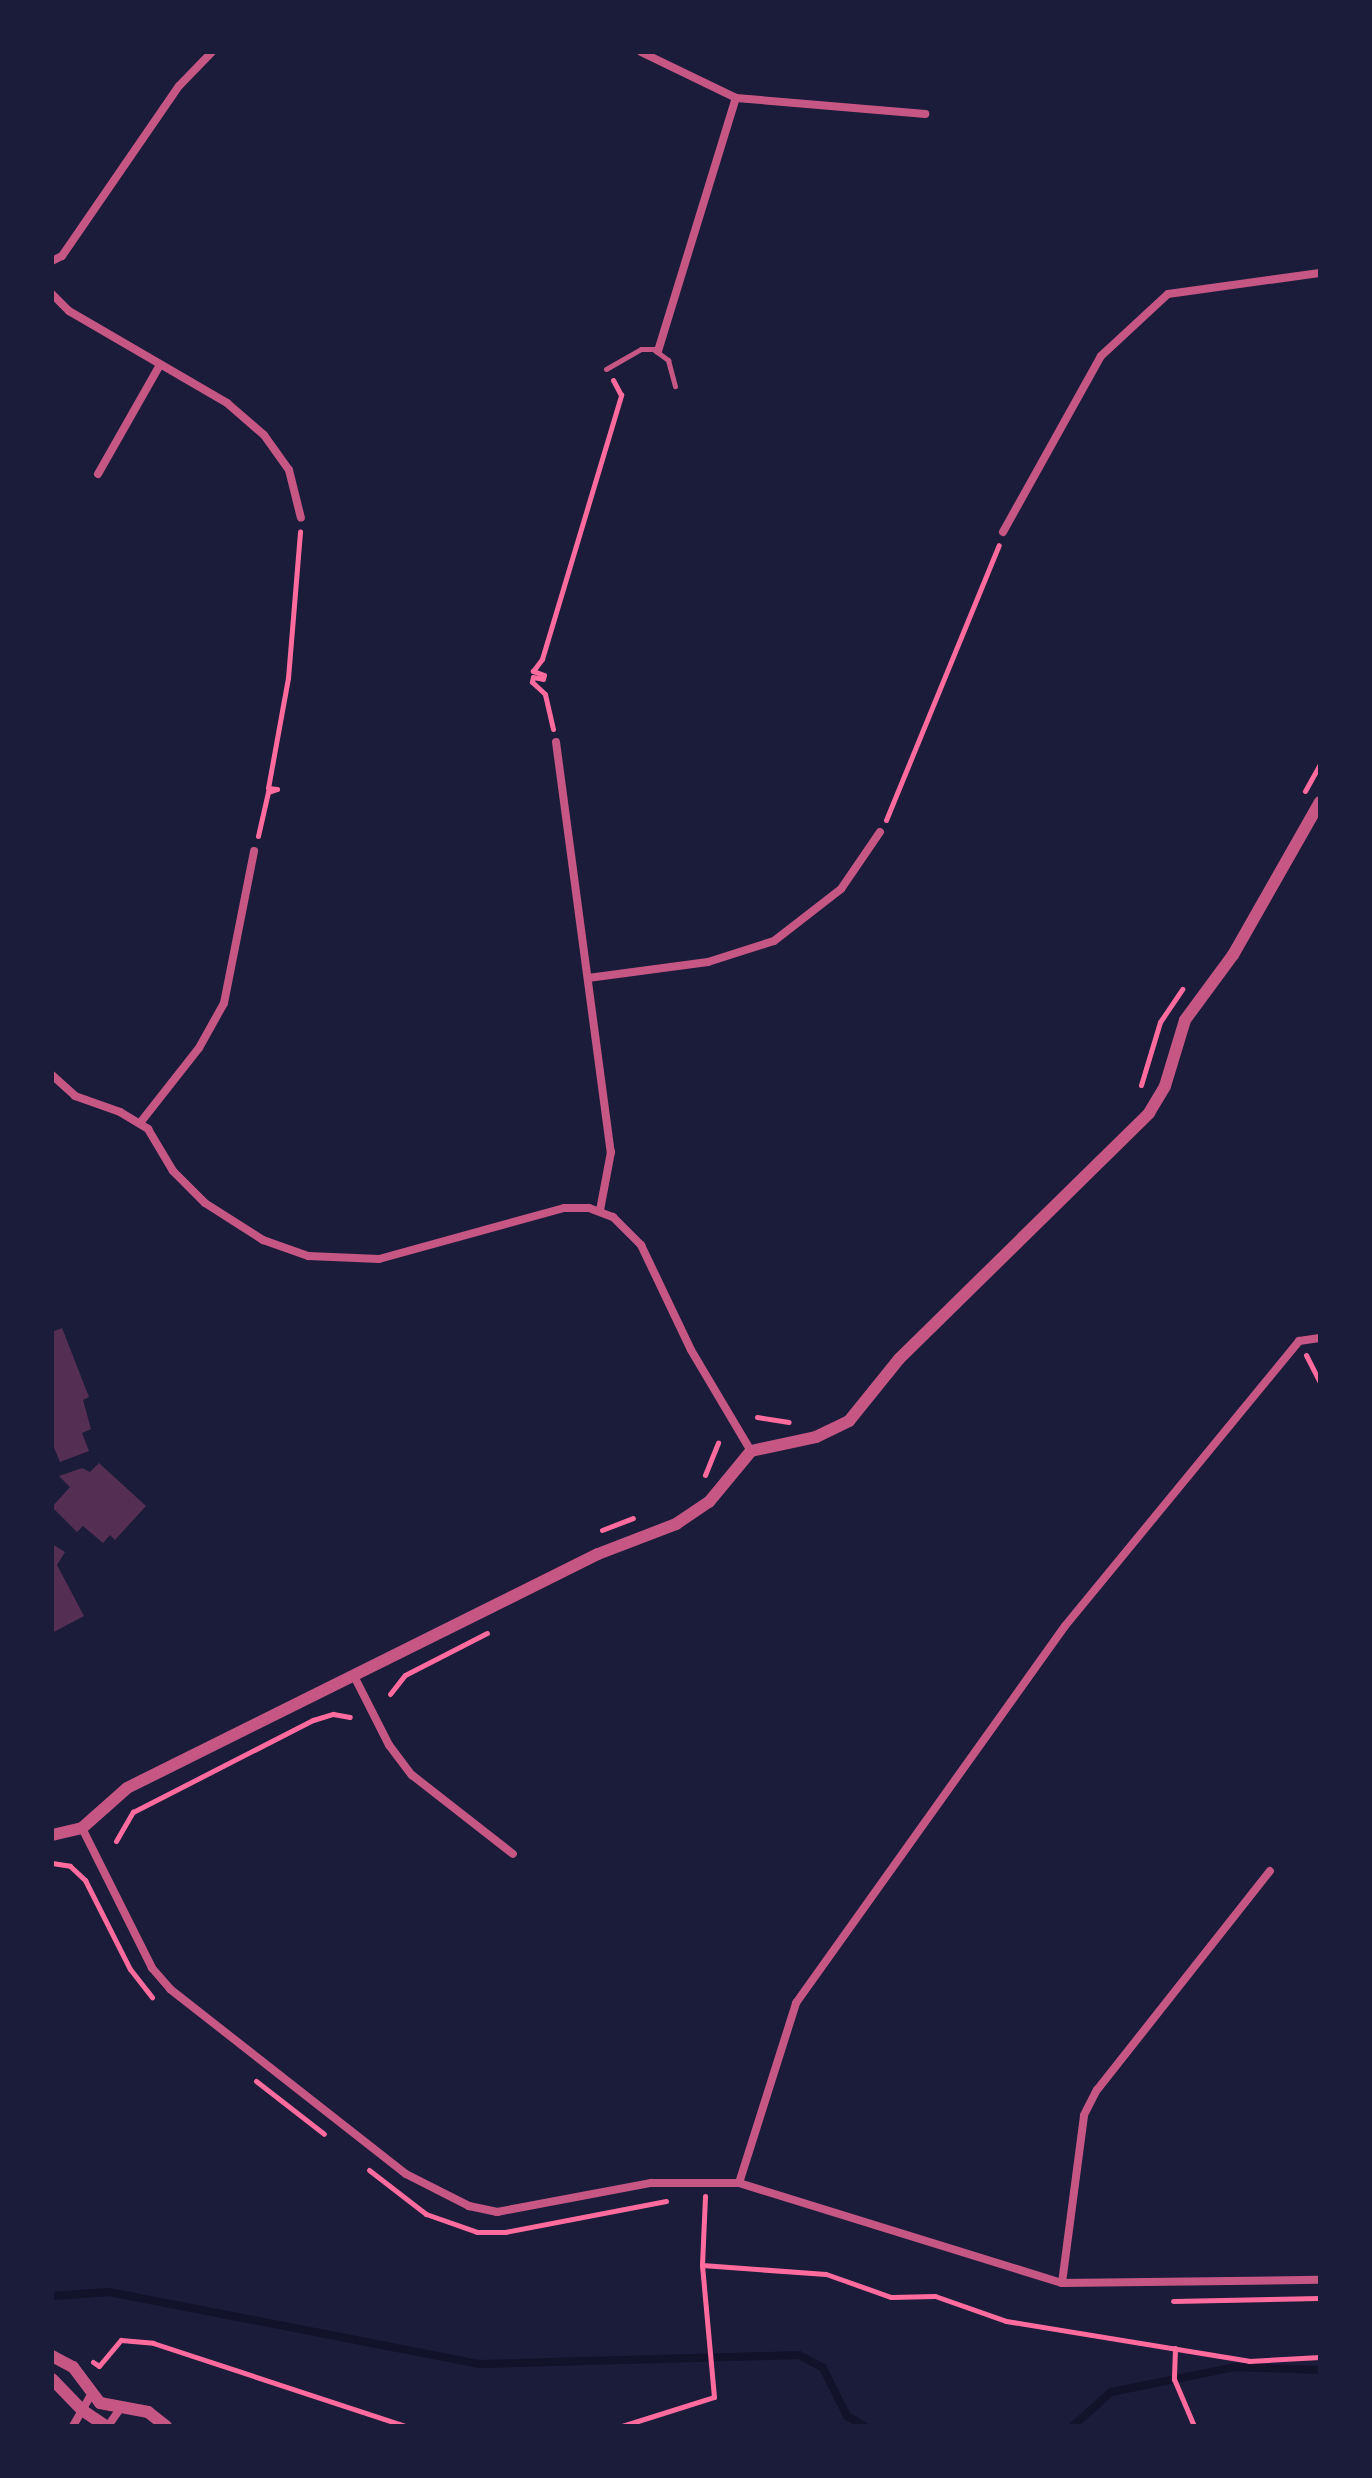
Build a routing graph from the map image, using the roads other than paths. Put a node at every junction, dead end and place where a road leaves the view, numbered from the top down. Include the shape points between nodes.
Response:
1 (212, 52) edge
2 (641, 52) edge
3 (736, 98) junction
4 (925, 114) dead end
5 (52, 261) edge
6 (1320, 273) edge
7 (52, 294) edge
8 (658, 351) junction
9 (160, 365) junction
10 (606, 369) road end
11 (675, 386) dead end
12 (98, 474) dead end
13 (301, 518) road end
14 (1003, 532) road end
15 (556, 742) road end
16 (1320, 802) edge
17 (880, 832) road end
18 (254, 851) road end
19 (588, 978) junction
20 (52, 1075) edge
21 (140, 1123) junction
22 (600, 1210) junction
23 (1320, 1338) edge
24 (751, 1451) junction
25 (355, 1678) junction
26 (82, 1828) junction
27 (52, 1835) edge
28 (513, 1854) dead end
29 (1270, 1871) dead end
30 (739, 2183) junction
31 (1320, 2280) edge
32 (1062, 2283) junction
33 (52, 2356) edge
34 (52, 2379) edge
35 (91, 2395) junction
36 (82, 2410) junction
37 (119, 2410) junction
38 (73, 2426) edge
39 (107, 2426) edge
40 (166, 2426) edge

1 - 5 street via 179,86 62,256
2 - 3 street
3 - 4 street
3 - 8 street
6 - 14 street via 1168,294 1101,356
7 - 9 street via 69,311
8 - 10 lane via 641,349
8 - 11 lane via 671,364
9 - 12 street
9 - 13 street via 227,403 264,435 289,470
15 - 19 street
16 - 24 street via 1233,955 1185,1020 1165,1086 1149,1113 899,1359 849,1421 816,1437
17 - 19 street via 841,889 774,941 708,962
18 - 21 street via 224,1003 199,1048
19 - 22 street via 611,1152
20 - 21 street via 75,1096
21 - 22 street via 192,1193 249,1233 308,1256 379,1259 564,1208
22 - 24 street via 625,1224 641,1245 691,1350
23 - 30 street via 1299,1341 1065,1626 796,2003
24 - 25 street via 709,1502 676,1524 598,1554
25 - 26 street via 127,1788
25 - 28 street via 389,1745 412,1775
26 - 27 street
26 - 30 street via 152,1968 170,1989 406,2174 469,2206 497,2212 651,2183
29 - 32 street via 1097,2090 1084,2115
30 - 32 street
31 - 32 street
33 - 35 street via 73,2367
34 - 36 street
35 - 36 street
35 - 37 street
36 - 38 street
36 - 39 street
37 - 39 street
37 - 40 street via 148,2412

